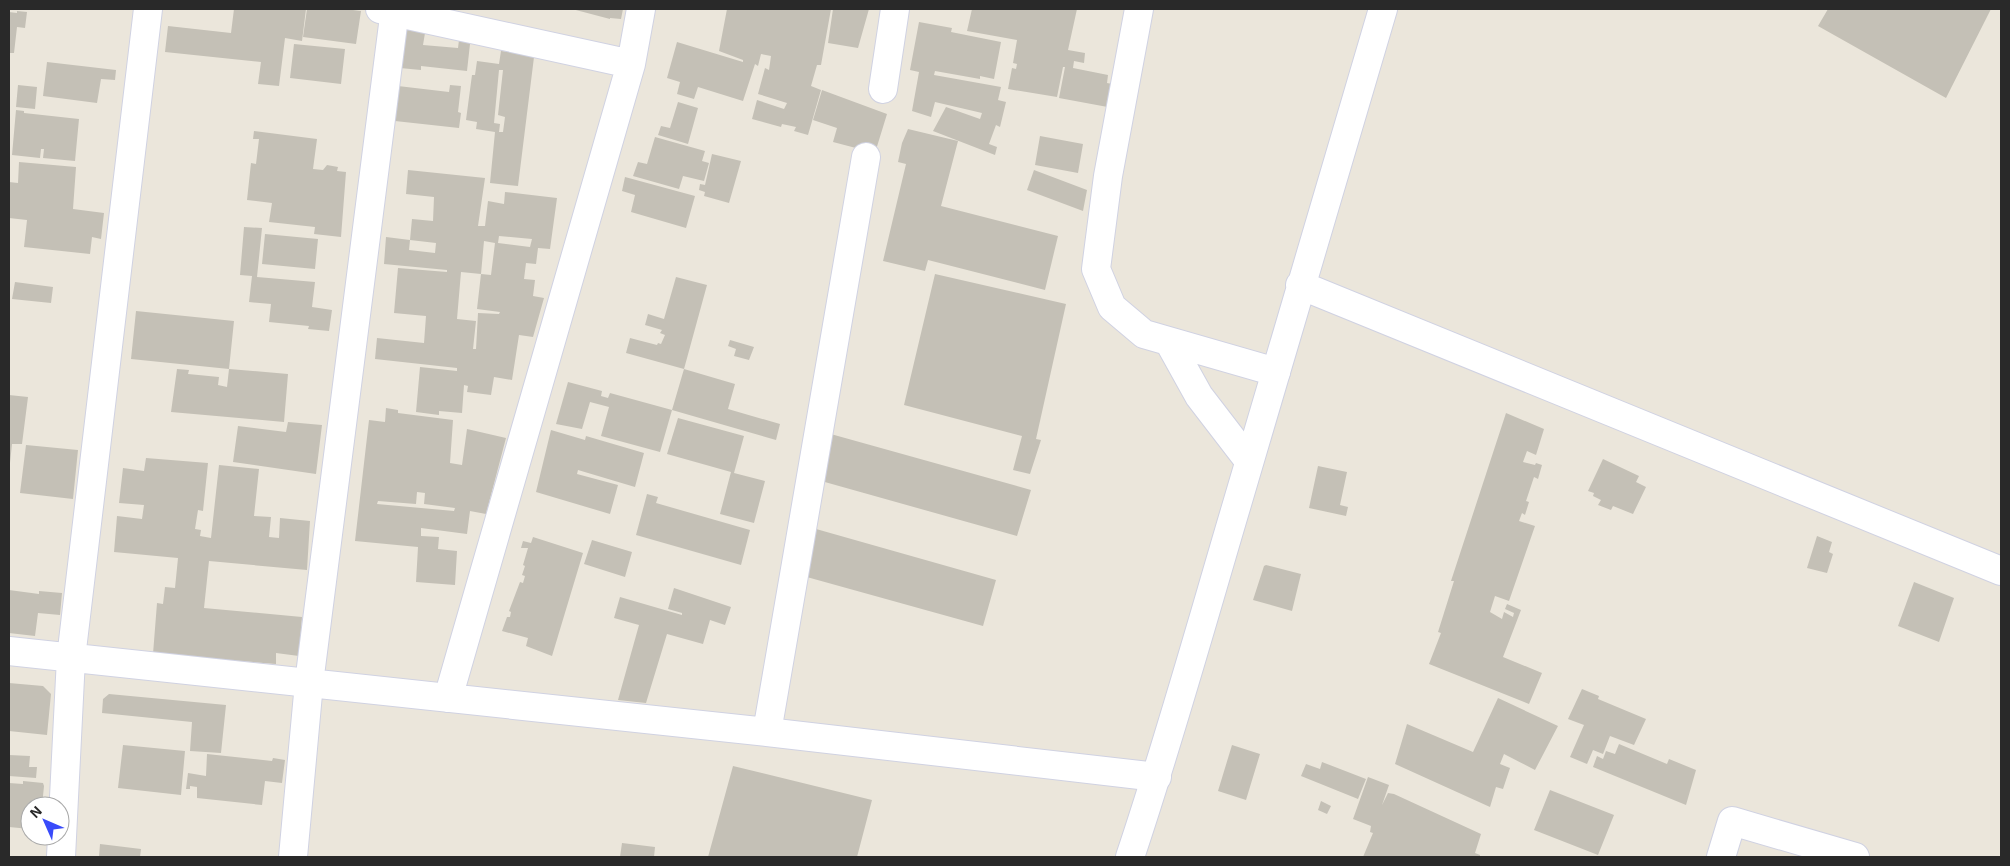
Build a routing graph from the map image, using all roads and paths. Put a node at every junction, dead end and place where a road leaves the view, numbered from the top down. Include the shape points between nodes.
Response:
1 (148, 9) edge
2 (641, 9) edge
3 (895, 9) edge
4 (1140, 9) edge
5 (1383, 9) edge
6 (390, 10) edge
7 (631, 64) junction
8 (883, 89) dead end
9 (866, 157) dead end
10 (1300, 284) junction
11 (1169, 342) junction
12 (1276, 372) junction
13 (1249, 461) junction
14 (2001, 571) edge
15 (9, 651) edge
16 (71, 658) junction
17 (309, 683) junction
18 (448, 698) junction
19 (767, 732) junction
20 (1157, 777) junction
21 (61, 857) edge
22 (293, 857) edge
23 (1130, 857) edge
24 (1721, 857) edge
25 (1855, 857) edge

1 - 16 street
2 - 7 street
3 - 8 street
4 - 11 street via 1108,176 1096,269 1112,306 1144,334
5 - 10 street
6 - 7 street
6 - 17 street
7 - 18 street
9 - 19 street
10 - 12 street
10 - 14 street
11 - 12 street
11 - 13 street via 1199,396
12 - 13 street
13 - 20 street
15 - 16 street
16 - 17 street
16 - 21 street
17 - 18 street
17 - 22 street
18 - 19 street
19 - 20 street
20 - 23 street
24 - 25 street via 1732,821

